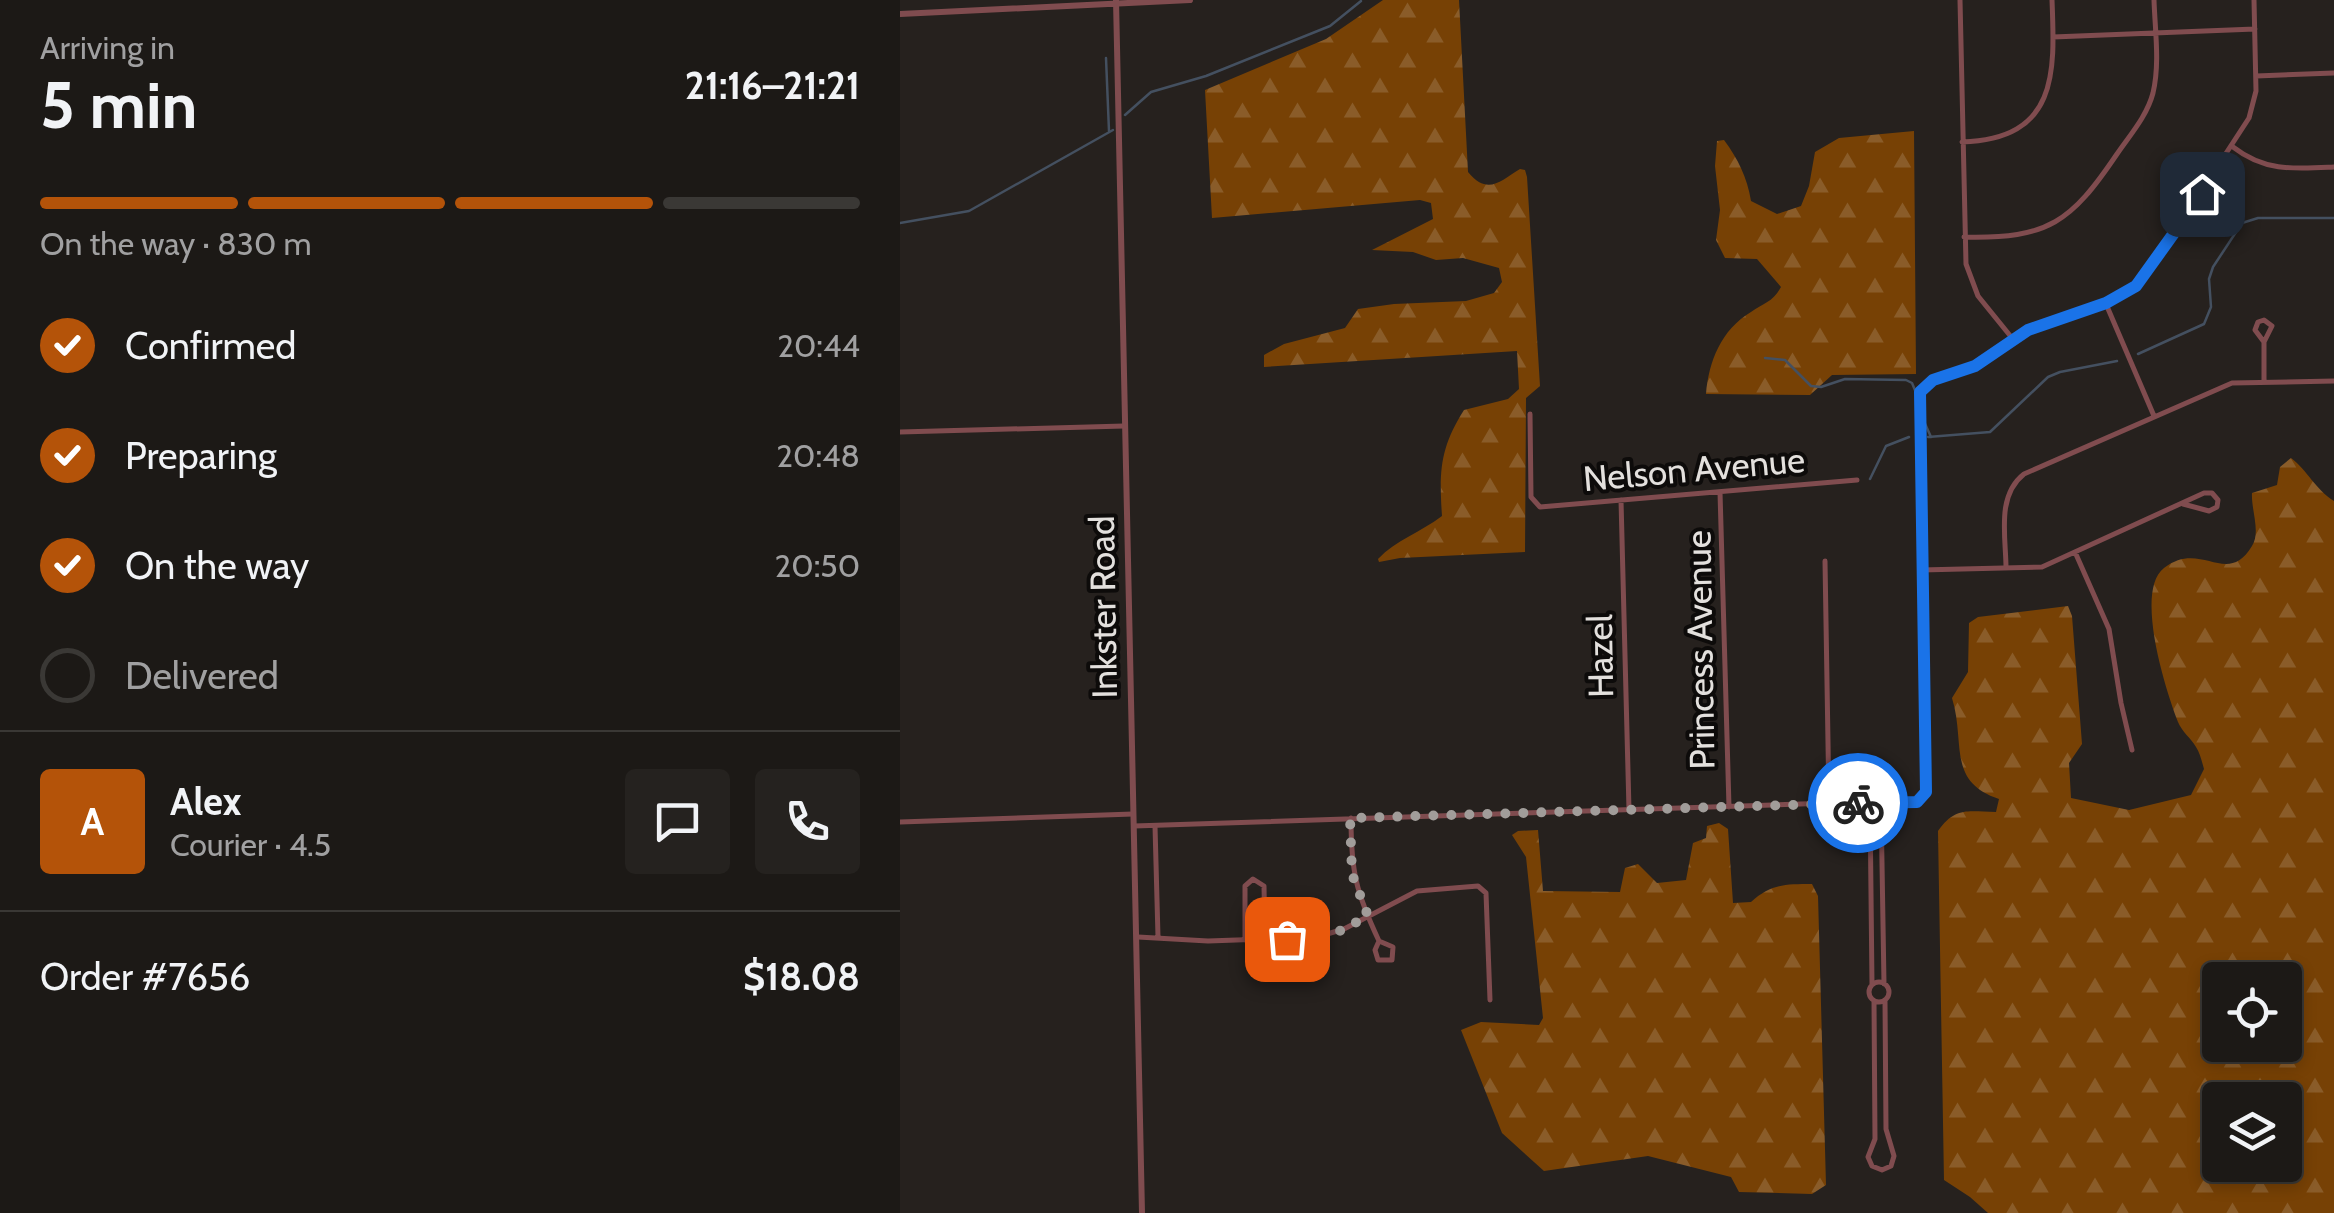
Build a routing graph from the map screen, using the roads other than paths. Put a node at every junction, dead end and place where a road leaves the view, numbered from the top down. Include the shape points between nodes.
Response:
1 (1190, 0) edge
2 (1960, 0) edge
3 (2052, 0) edge
4 (2154, 0) edge
5 (2254, 0) edge
6 (1115, 3) edge
7 (900, 14) edge
8 (2255, 29) junction
9 (2155, 33) junction
10 (2053, 37) junction
11 (2334, 73) edge
12 (2256, 76) junction
13 (1962, 142) junction
14 (2233, 148) junction
15 (2334, 167) edge
16 (1964, 236) junction
17 (2106, 303) junction
18 (2012, 338) junction
19 (2264, 342) dead end
20 (2264, 380) junction
21 (2334, 380) edge
22 (1530, 414) dead end
23 (2154, 416) junction
24 (1124, 426) junction
25 (900, 432) edge
26 (1857, 480) dead end
27 (1720, 492) junction
28 (1621, 500) junction
29 (2182, 504) junction
30 (2076, 552) junction
31 (1824, 561) dead end
32 (2006, 568) junction
33 (1921, 570) junction
34 (2132, 750) dead end
35 (1870, 803) junction
36 (1881, 803) junction
37 (1829, 804) junction
38 (1729, 807) junction
39 (1628, 810) junction
40 (1133, 814) junction
41 (1350, 818) junction
42 (900, 822) edge
43 (1134, 826) junction
44 (1155, 826) junction
45 (1883, 896) junction
46 (1872, 897) junction
47 (1368, 916) junction
48 (1138, 937) junction
49 (1158, 937) junction
50 (1246, 940) junction
51 (1265, 940) junction
52 (1379, 940) junction
53 (1872, 984) junction
54 (1884, 984) junction
55 (1490, 1000) dead end
56 (1885, 1000) junction
57 (1874, 1001) junction
58 (1874, 1068) junction
59 (1885, 1068) junction
60 (1875, 1129) junction
61 (1886, 1129) junction
62 (1142, 1213) edge

1 - 6 street
2 - 13 street
3 - 10 street
4 - 9 street
5 - 8 street
6 - 7 street
6 - 24 street, Inkster Road
8 - 9 street
8 - 12 street
9 - 10 street
9 - 16 street via 2149,104 2082,203 2036,231
10 - 13 street via 2052,78 2036,112 1999,137
11 - 12 street
12 - 14 street via 2252,111
13 - 16 street
14 - 15 street via 2282,169
14 - 17 street via 2146,274
16 - 18 street via 1978,296
17 - 18 street
17 - 23 street
18 - 33 street via 1971,368 1929,382 1920,392
19 - 20 street
20 - 21 street
20 - 23 street via 2232,383
22 - 28 street, Nelson Avenue via 1535,505
23 - 32 street via 2016,480 2006,503
24 - 25 street
24 - 40 street, Inkster Road
26 - 27 street, Nelson Avenue
27 - 28 street, Nelson Avenue
27 - 38 street, Princess Avenue
28 - 39 street, Hazel
29 - 29 street via 2207,492 2218,500 2210,511
29 - 30 street
30 - 32 street via 2042,567
30 - 34 street via 2109,629
31 - 37 street
32 - 33 street
33 - 36 street via 1926,792 1917,802
35 - 36 street
35 - 37 street
35 - 46 street
36 - 45 street
37 - 38 street
38 - 39 street
39 - 41 street
40 - 42 street
40 - 43 street, Inkster Road
41 - 44 street
41 - 47 street via 1352,874
43 - 44 street
43 - 48 street, Inkster Road
44 - 49 street
45 - 46 street
45 - 54 street
46 - 53 street
47 - 51 street via 1326,936
47 - 52 street
47 - 55 street via 1426,889 1483,888
48 - 49 street
48 - 62 street, Inkster Road
49 - 50 street
50 - 51 street
50 - 51 street via 1245,886 1253,879 1264,886
52 - 52 street via 1393,947 1392,960 1378,960
53 - 54 street
53 - 57 street
54 - 56 street
56 - 57 street
56 - 59 street
57 - 58 street
58 - 59 street
58 - 60 street
59 - 61 street
60 - 61 street
60 - 61 street via 1868,1161 1882,1170 1894,1159

